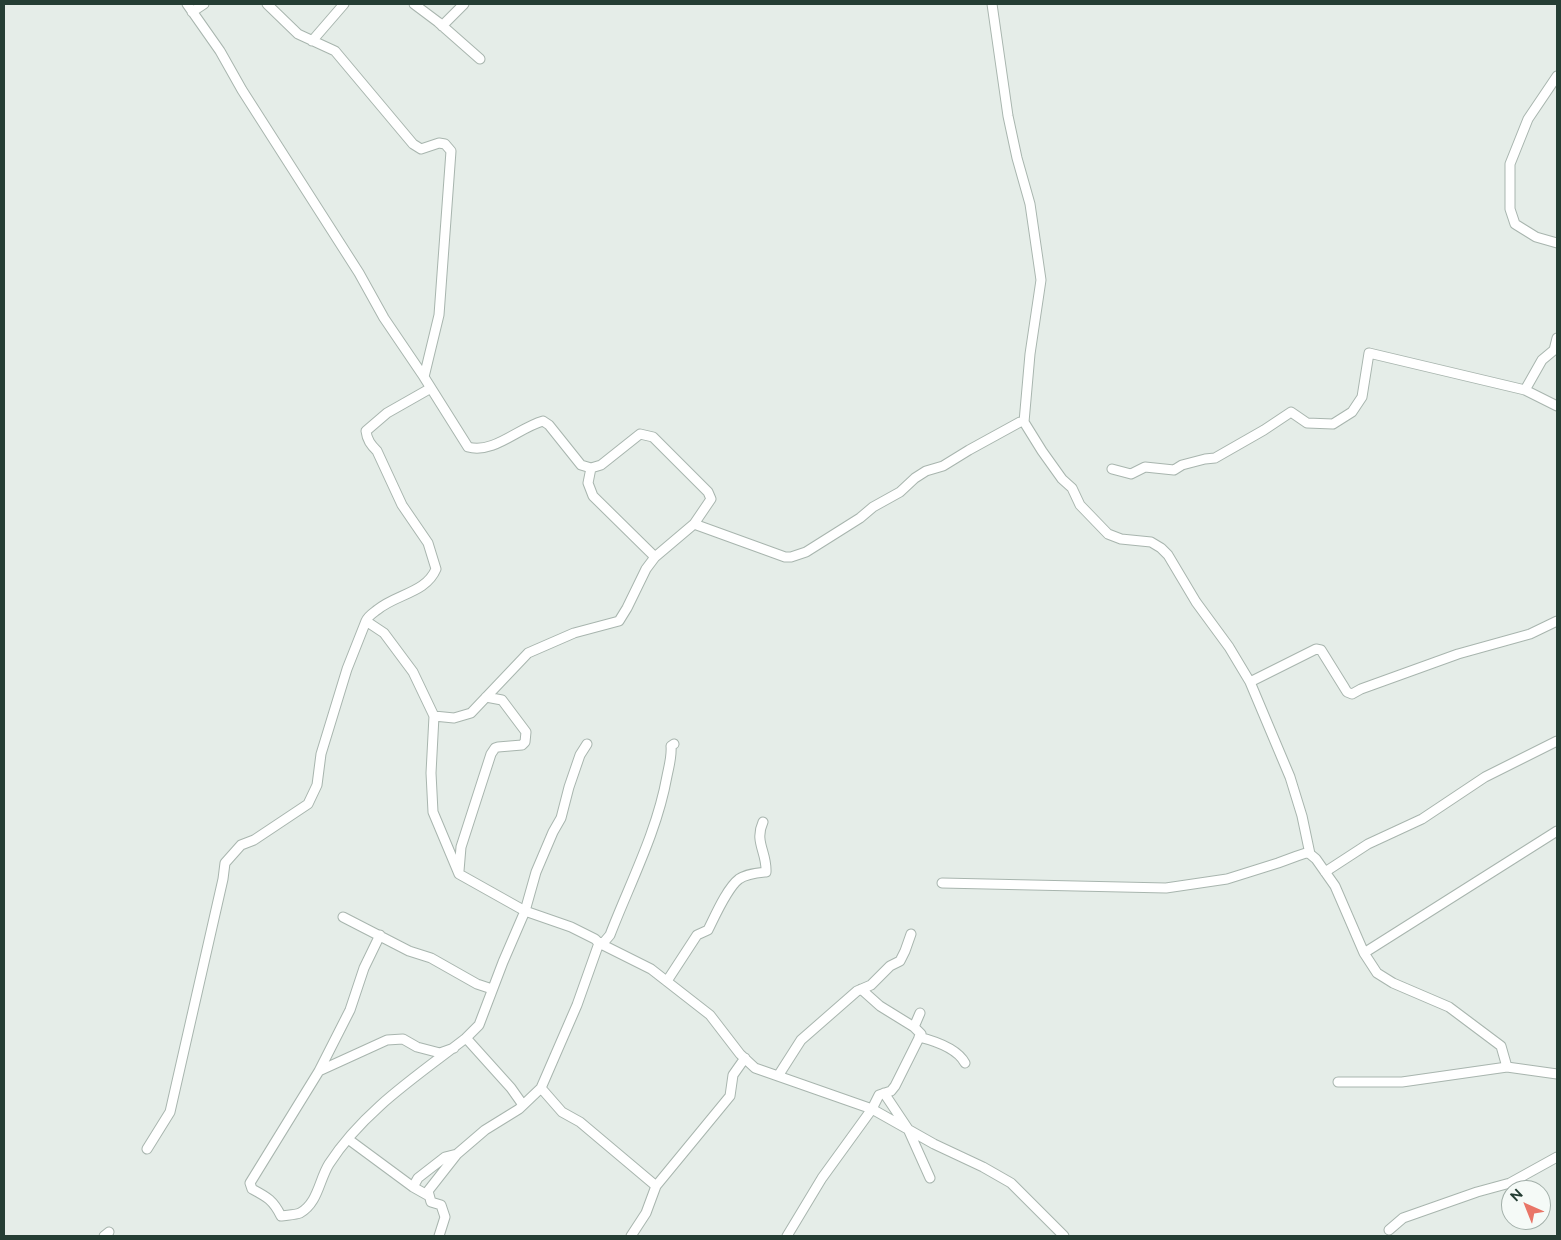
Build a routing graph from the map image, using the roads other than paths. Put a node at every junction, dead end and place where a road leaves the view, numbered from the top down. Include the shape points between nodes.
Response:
1 (204, 4) edge
2 (267, 4) edge
3 (344, 4) edge
4 (414, 4) edge
5 (464, 4) edge
6 (992, 4) edge
7 (189, 8) edge
8 (442, 26) junction
9 (312, 41) junction
10 (480, 59) dead end
11 (1557, 76) edge
12 (1557, 243) edge
13 (1557, 338) edge
14 (1556, 350) edge
15 (424, 377) junction
16 (431, 388) junction
17 (1525, 390) junction
18 (1557, 406) edge
19 (1024, 422) junction
20 (592, 468) junction
21 (1112, 470) dead end
22 (694, 524) junction
23 (655, 557) junction
24 (366, 621) junction
25 (1557, 621) edge
26 (1250, 682) junction
27 (486, 697) junction
28 (434, 716) junction
29 (1557, 741) edge
30 (587, 744) dead end
31 (674, 744) dead end
32 (763, 822) dead end
33 (1557, 831) edge
34 (1310, 854) junction
35 (1325, 872) junction
36 (459, 874) junction
37 (942, 883) dead end
38 (525, 910) junction
39 (343, 917) dead end
40 (911, 934) dead end
41 (380, 935) junction
42 (599, 943) junction
43 (1364, 953) junction
44 (667, 981) junction
45 (492, 989) junction
46 (860, 989) junction
47 (920, 1013) dead end
48 (914, 1027) junction
49 (919, 1037) junction
50 (466, 1038) junction
51 (454, 1048) junction
52 (745, 1058) junction
53 (965, 1064) dead end
54 (1507, 1067) junction
55 (319, 1071) junction
56 (1557, 1074) edge
57 (778, 1076) junction
58 (1338, 1082) dead end
59 (541, 1088) junction
60 (884, 1093) junction
61 (523, 1105) junction
62 (872, 1109) junction
63 (908, 1129) junction
64 (348, 1139) junction
65 (147, 1149) dead end
66 (458, 1154) junction
67 (1557, 1157) edge
68 (930, 1178) dead end
69 (656, 1186) junction
70 (413, 1187) junction
71 (429, 1196) junction
72 (1389, 1230) dead end
73 (439, 1236) edge
74 (631, 1236) edge
75 (786, 1236) edge
76 (1064, 1236) edge

1 - 7 street
2 - 9 street via 298,34
3 - 9 street
4 - 8 street
5 - 8 street
6 - 19 street via 1008,116 1030,204 1041,280
7 - 15 street via 220,50 384,318
8 - 10 street
9 - 15 street via 335,51 413,144 421,149 445,144 451,151 439,316
11 - 12 street via 1528,119 1510,164 1510,210 1515,224 1536,237
13 - 14 street
14 - 17 street via 1542,360
15 - 16 street
16 - 20 street via 468,448 477,450 491,446 543,422 582,465
16 - 24 street via 387,413 366,431 402,505 428,543 436,569 421,588 384,604
17 - 18 street
17 - 21 street via 1369,353 1362,397 1352,412 1333,424 1307,423 1291,412 1215,458 1205,458 1174,470 1145,467 1131,474
19 - 22 street via 943,466 926,471 860,518 806,552 791,557
19 - 26 street via 1062,479 1072,488 1080,505 1108,534 1150,542 1168,555
20 - 22 street via 601,465 640,434 653,437 708,492 711,499
20 - 23 street via 588,483 593,496
22 - 23 street
23 - 27 street via 619,621 574,633 528,653
24 - 28 street via 384,633 412,672
24 - 65 street via 347,669 321,754 317,784 308,804 242,845 225,863 170,1112
25 - 26 street via 1530,634 1458,654 1352,694 1347,692 1321,650 1316,649
26 - 34 street via 1290,777
27 - 28 street via 466,715 454,718
27 - 36 street via 502,700 526,732 526,738 522,745 498,747 491,754 461,846
28 - 36 street via 433,812
29 - 35 street via 1486,776 1422,819 1368,844
30 - 38 street via 580,755 561,818 536,872
31 - 42 street via 658,814 633,881 610,935
32 - 44 street via 759,839 766,872 740,878 733,885 708,930 697,935
33 - 43 street
34 - 35 street
34 - 37 street via 1227,879 1166,888
35 - 43 street via 1335,886
36 - 38 street
38 - 42 street via 572,927
38 - 45 street
39 - 41 street
40 - 46 street via 900,961 890,966 871,985
41 - 45 street
41 - 55 street via 364,968 350,1010
42 - 44 street via 651,969
42 - 59 street
43 - 54 street via 1377,973 1449,1007 1501,1046
44 - 52 street via 710,1015
45 - 50 street via 480,1025
46 - 48 street
46 - 57 street via 800,1040
47 - 48 street
48 - 49 street
49 - 53 street via 949,1048
49 - 60 street via 895,1086
50 - 51 street
50 - 61 street
51 - 55 street via 440,1053 417,1047 403,1039 387,1040
51 - 64 street via 376,1109
52 - 57 street via 755,1068
52 - 69 street via 733,1075 730,1096
54 - 56 street
54 - 58 street via 1402,1082
55 - 64 street via 250,1183 252,1189 274,1203 281,1216 300,1213 313,1200 328,1165
57 - 62 street
59 - 61 street
59 - 69 street via 562,1112 580,1122
60 - 62 street via 879,1095
60 - 63 street
61 - 66 street via 485,1130
62 - 63 street
62 - 75 street via 822,1178
63 - 68 street
63 - 76 street via 1011,1183
64 - 70 street
66 - 70 street via 445,1157 418,1178
66 - 71 street via 428,1191
67 - 72 street via 1510,1183 1403,1218
69 - 74 street via 646,1213
70 - 71 street
71 - 73 street via 431,1202 441,1205 446,1217

